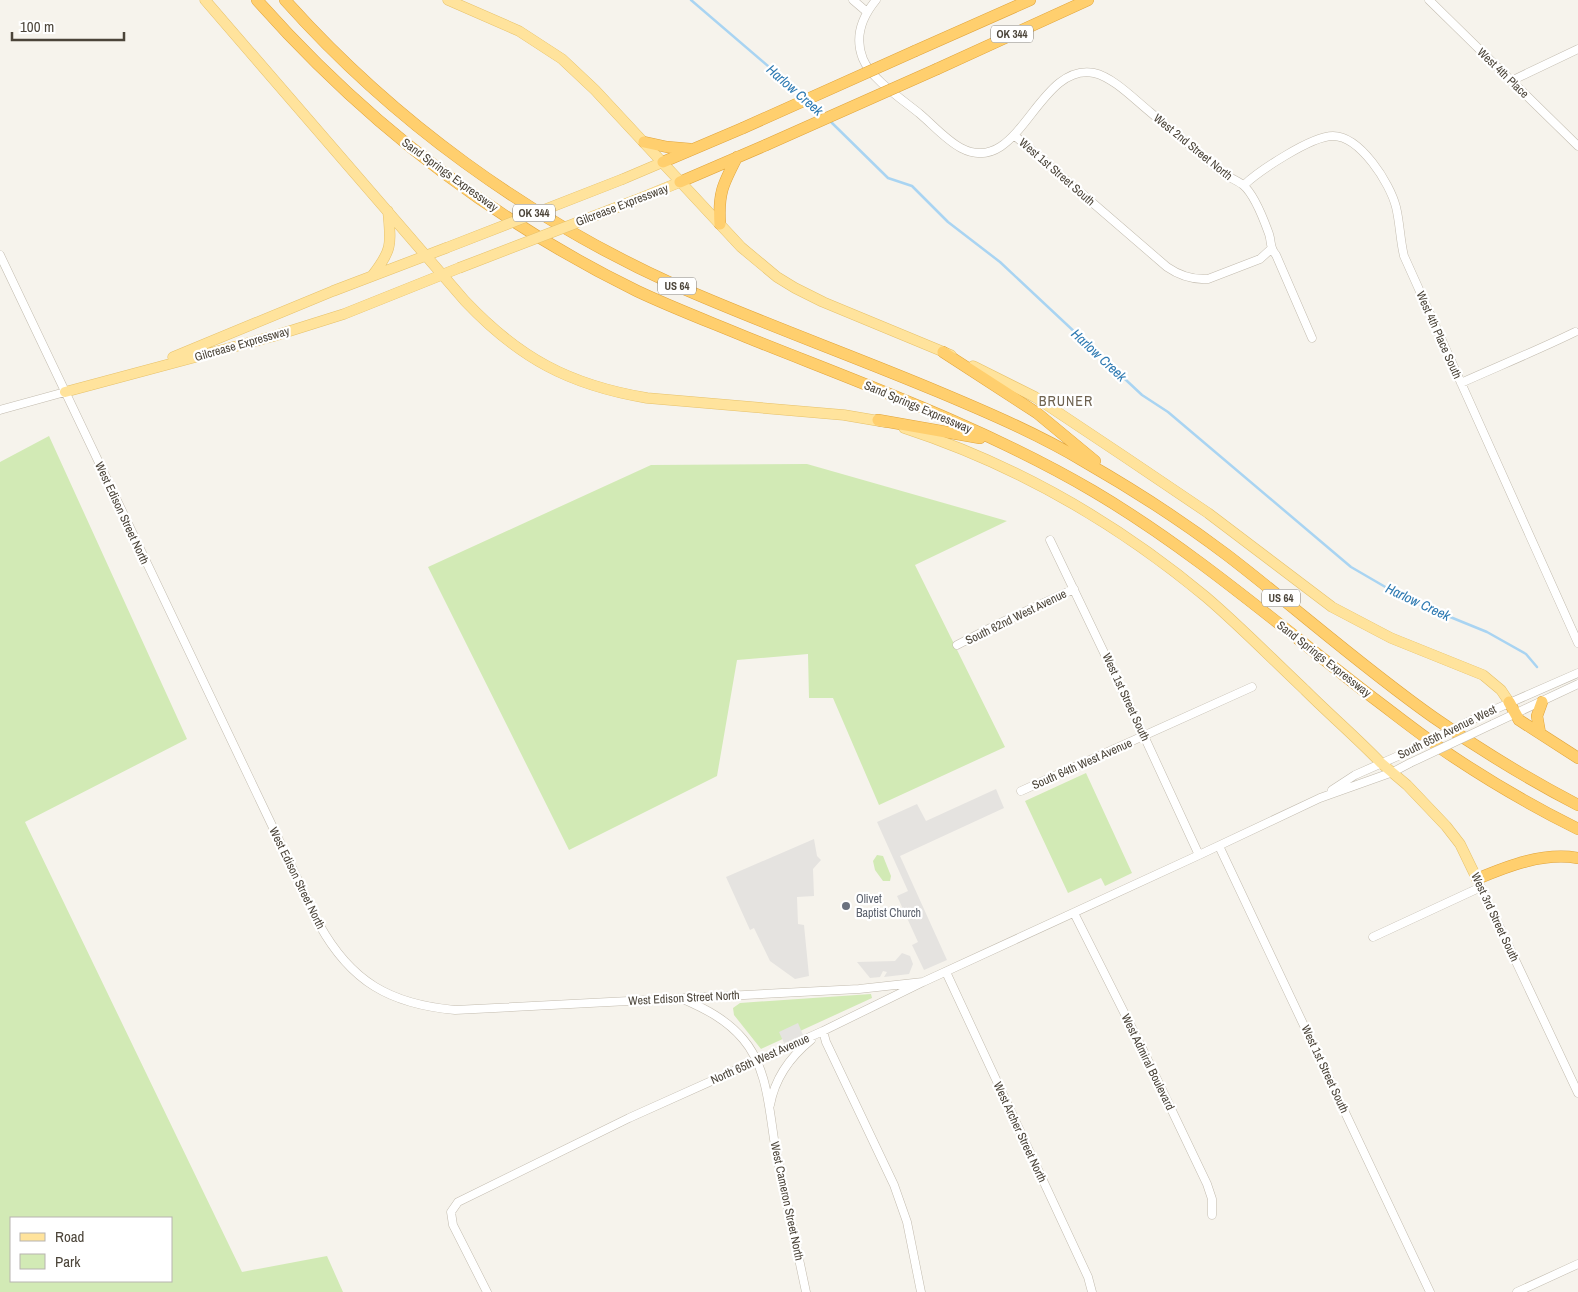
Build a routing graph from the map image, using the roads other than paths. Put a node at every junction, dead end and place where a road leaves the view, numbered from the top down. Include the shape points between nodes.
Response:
1 (205, 0) edge
2 (257, 0) edge
3 (285, 0) edge
4 (448, 0) edge
5 (853, 0) edge
6 (876, 0) edge
7 (1030, 0) edge
8 (1088, 0) edge
9 (1429, 0) edge
10 (867, 12) junction
11 (1578, 50) edge
12 (1511, 81) junction
13 (1014, 135) junction
14 (644, 142) junction
15 (1578, 146) edge
16 (694, 149) junction
17 (737, 157) junction
18 (663, 162) junction
19 (680, 182) junction
20 (1244, 185) junction
21 (388, 210) junction
22 (720, 224) junction
23 (1271, 249) junction
24 (426, 255) junction
25 (0, 256) edge
26 (442, 275) junction
27 (371, 277) junction
28 (1575, 332) dead end
29 (1312, 338) dead end
30 (943, 352) junction
31 (142, 370) junction
32 (1461, 383) junction
33 (65, 392) junction
34 (0, 410) edge
35 (878, 420) junction
36 (999, 442) junction
37 (1123, 485) junction
38 (1050, 540) dead end
39 (1074, 589) junction
40 (1578, 643) edge
41 (957, 645) dead end
42 (1578, 673) edge
43 (1578, 684) edge
44 (1252, 687) dead end
45 (1509, 702) junction
46 (1542, 702) junction
47 (1515, 715) junction
48 (1540, 733) junction
49 (1144, 736) junction
50 (1578, 758) edge
51 (1381, 764) junction
52 (1393, 772) junction
53 (1021, 791) dead end
54 (1320, 798) junction
55 (1578, 805) edge
56 (1578, 829) edge
57 (1219, 846) junction
58 (1199, 855) junction
59 (1578, 858) edge
60 (1479, 883) junction
61 (1074, 913) junction
62 (1373, 937) dead end
63 (946, 972) junction
64 (923, 982) junction
65 (682, 999) junction
66 (823, 1031) junction
67 (756, 1061) junction
68 (1578, 1093) edge
69 (769, 1109) junction
70 (1212, 1215) dead end
71 (1578, 1264) edge
72 (487, 1292) edge
73 (806, 1292) edge
74 (921, 1292) edge
75 (1092, 1292) edge
76 (1430, 1292) edge
77 (1517, 1292) edge

1 - 21 main road, West 3rd Street South
2 - 36 highway, Sand Springs Expressway / US 64 via 308,56 384,126 526,230 646,295
3 - 37 highway, Sand Springs Expressway / US 64 via 356,73 416,125 502,189 574,233 673,284 996,416 1051,443
4 - 14 main road via 519,31 542,45 579,74
5 - 10 street
6 - 10 street, West 1st Street South
7 - 16 highway, Gilcrease Expressway / OK 344, bridge
8 - 17 highway, Gilcrease Expressway / OK 344, bridge
9 - 12 street, West 4th Place
10 - 13 street, West 1st Street South via 859,39 865,64 954,144 969,151 984,152 998,148
11 - 12 street
12 - 15 street, West 4th Place
13 - 20 street, West 2nd Street North via 1060,81 1075,74 1099,74 1121,88 1226,175
13 - 23 street, West 1st Street South via 1167,267 1184,277 1208,280 1260,259
14 - 16 highway
14 - 18 main road
16 - 18 highway, Gilcrease Expressway / OK 344
17 - 19 highway, Gilcrease Expressway / OK 344
17 - 22 highway via 721,190
18 - 19 main road
18 - 24 main road, Gilcrease Expressway / OK 344, bridge
19 - 22 main road
19 - 26 main road, Gilcrease Expressway / OK 344, bridge
20 - 23 street, West 2nd Street North via 1265,223
20 - 32 street, West 4th Place South via 1254,176 1322,138 1344,138 1362,152 1378,169 1390,192 1396,207 1404,256
21 - 24 main road, West 3rd Street South
21 - 27 main road via 390,244 385,259
22 - 30 main road via 757,262 795,288
23 - 29 street, West 2nd Street North
24 - 26 main road, West 3rd Street South
24 - 27 main road, Gilcrease Expressway
25 - 33 street, West Edison Street North
26 - 31 main road, Gilcrease Expressway via 344,314
26 - 35 main road, West 3rd Street South via 499,335 528,356 582,383 647,398
27 - 31 main road, Gilcrease Expressway
28 - 32 street
30 - 37 highway via 1037,413
30 - 45 main road via 1035,397 1208,513 1332,607 1391,638 1483,675 1501,690
31 - 33 main road, Gilcrease Expressway
32 - 40 street, West 4th Place South
33 - 34 street
33 - 65 street, West Edison Street North via 319,924 332,947 357,974 402,1000 425,1006 463,1009
35 - 36 highway
35 - 51 main road, West 3rd Street South via 968,451 1038,484 1146,551 1235,622
36 - 56 highway, Sand Springs Expressway / US 64 via 1094,492 1192,556 1455,758
37 - 55 highway, Sand Springs Expressway / US 64 via 1226,554 1434,717 1517,771
38 - 39 street, West 1st Street South
39 - 41 street, South 62nd West Avenue
39 - 49 street, West 1st Street South
42 - 45 street, South 65th Avenue West
43 - 46 street, South 65th Avenue West
44 - 49 street, South 64th West Avenue
45 - 47 highway
45 - 51 street, South 65th Avenue West, bridge
46 - 47 street, South 65th Avenue West
46 - 48 highway via 1537,716
47 - 48 highway
47 - 52 street, South 65th Avenue West, bridge
48 - 50 highway
49 - 53 street, South 64th West Avenue
49 - 58 street, West 1st Street South
51 - 52 main road, West 3rd Street South
51 - 54 street, South 65th Avenue West via 1355,775
52 - 54 street, South 65th Avenue West
52 - 60 main road, West 3rd Street South via 1454,836
54 - 57 street, South 65th Avenue West
57 - 58 street, South 65th Avenue West
57 - 76 street, West 1st Street South
58 - 61 street, South 65th Avenue West
59 - 60 highway via 1528,861 1504,868
60 - 62 street
60 - 68 street, West 3rd Street South
61 - 63 street, North 65th West Avenue
61 - 70 street, West Admiral Boulevard via 1207,1184 1212,1199
63 - 64 street, North 65th West Avenue
63 - 75 street, West Archer Street North
64 - 65 street, West Edison Street North
64 - 66 street, North 65th West Avenue
65 - 67 street, West Cameron Street North via 705,1009 732,1027 743,1038
66 - 67 street, North 65th West Avenue
66 - 69 street, West Cameron Street North via 799,1050 783,1070 774,1087
66 - 74 street via 894,1185 907,1222
67 - 69 street, West Cameron Street North
67 - 72 street, North 65th West Avenue via 630,1118 454,1205 451,1220
69 - 73 street, West Cameron Street North
71 - 77 street

